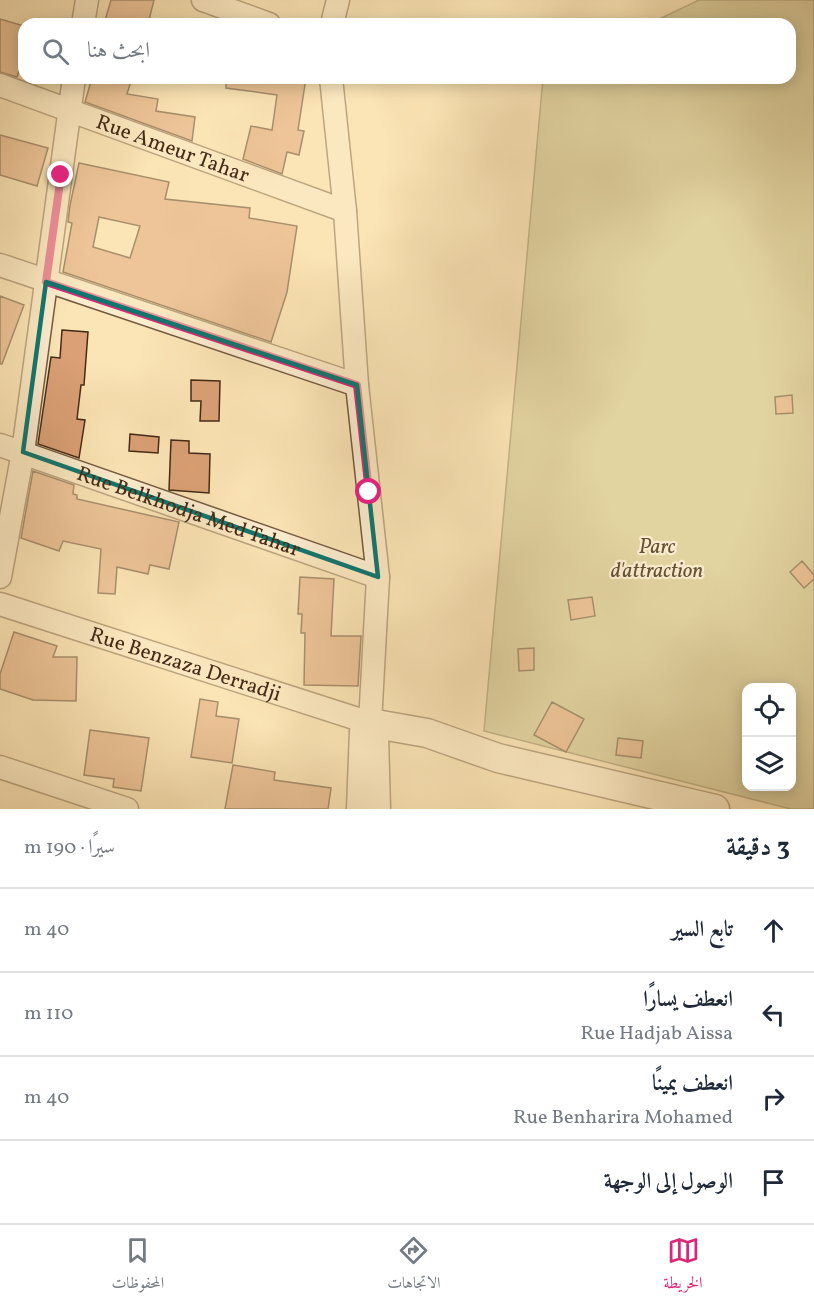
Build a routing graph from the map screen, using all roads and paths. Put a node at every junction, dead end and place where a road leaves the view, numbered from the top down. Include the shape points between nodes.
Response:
1 (87, 0) edge
2 (203, 0) edge
3 (326, 0) edge
4 (338, 0) edge
5 (84, 18) edge
6 (252, 18) edge
7 (327, 18) edge
8 (334, 18) edge
9 (73, 84) edge
10 (332, 84) edge
11 (0, 85) edge
12 (69, 110) junction
13 (345, 211) junction
14 (0, 265) edge
15 (46, 282) junction
16 (357, 385) junction
17 (0, 445) edge
18 (22, 452) junction
19 (0, 577) edge
20 (378, 577) junction
21 (0, 604) edge
22 (370, 723) junction
23 (0, 767) edge
24 (127, 809) edge
25 (358, 809) edge
26 (379, 809) edge
27 (715, 809) edge

1 - 5 street
2 - 6 street
3 - 7 street
4 - 8 street
9 - 12 street
10 - 13 street
11 - 12 street, Rue Ameur Tahar
12 - 13 street, Rue Ameur Tahar
12 - 15 street
13 - 16 street
14 - 15 street
15 - 16 street
15 - 18 street
16 - 20 street
17 - 18 street, Rue Belkhodja Med Tahar
18 - 19 street
18 - 20 street, Rue Belkhodja Med Tahar
20 - 22 street
21 - 22 street, Rue Benzaza Derradji
22 - 25 street via 361,731
22 - 26 street via 377,735
22 - 27 street via 427,733 498,758
23 - 24 street

